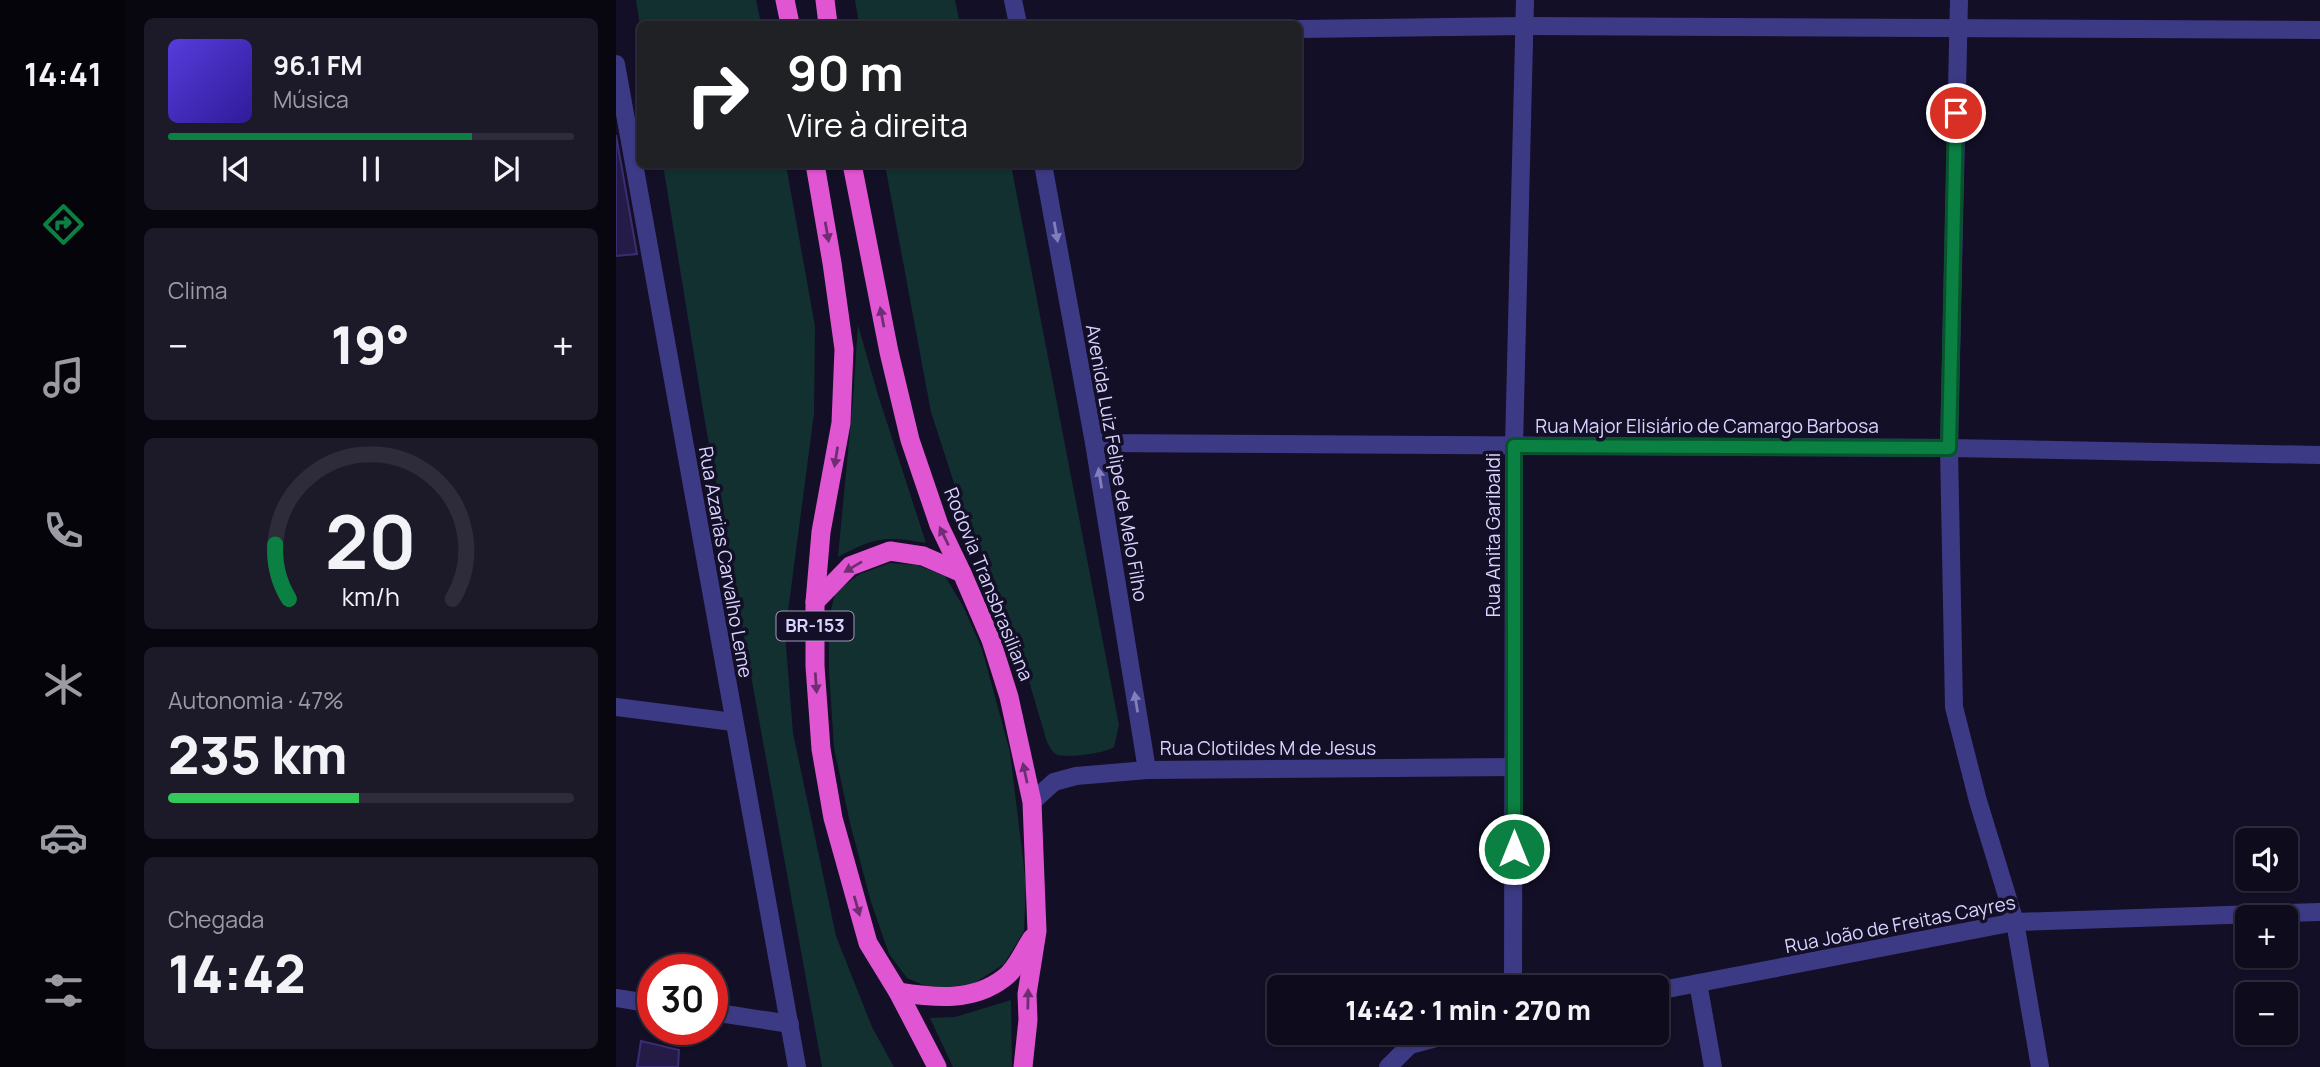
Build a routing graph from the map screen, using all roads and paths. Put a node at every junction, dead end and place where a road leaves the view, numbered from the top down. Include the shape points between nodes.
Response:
1 (785, 0) edge
2 (825, 0) edge
3 (1013, 0) edge
4 (1525, 0) edge
5 (1959, 0) edge
6 (789, 21) edge
7 (828, 21) edge
8 (1017, 21) edge
9 (1524, 26) junction
10 (1302, 29) edge
11 (1959, 29) junction
12 (2320, 30) edge
13 (616, 64) edge
14 (816, 168) edge
15 (853, 168) edge
16 (1044, 168) edge
17 (1094, 443) junction
18 (1514, 446) junction
19 (1949, 448) junction
20 (2320, 455) edge
21 (962, 573) junction
22 (816, 602) junction
23 (616, 707) edge
24 (733, 722) junction
25 (1514, 767) junction
26 (1147, 770) junction
27 (1032, 802) junction
28 (2320, 912) edge
29 (2015, 922) junction
30 (1037, 931) junction
31 (1513, 975) edge
32 (1698, 984) junction
33 (1669, 989) edge
34 (898, 992) junction
35 (616, 998) edge
36 (637, 1001) edge
37 (728, 1014) edge
38 (790, 1024) junction
39 (1410, 1045) edge
40 (797, 1067) edge
41 (937, 1067) edge
42 (1024, 1067) edge
43 (1388, 1067) edge
44 (1713, 1067) edge
45 (2040, 1067) edge

1 - 6 highway
2 - 7 highway
3 - 8 street
4 - 9 street, Rua Anita Garibaldi
5 - 11 street
9 - 10 street
9 - 11 street
9 - 18 street, Rua Anita Garibaldi
11 - 12 street
11 - 19 street
13 - 24 street, Rua Azarias Carvalho Leme
14 -> 22 highway, BR-153 via 844,349 841,423 821,533
21 -> 15 highway, Rodovia Transbrasiliana via 939,525 911,440
16 -> 17 street, Avenida Luiz Felipe de Melo Filho
17 - 18 street, Rua Major Elisiário de Camargo Barbosa
26 -> 17 street, Avenida Luiz Felipe de Melo Filho
18 - 19 street, Rua Major Elisiário de Camargo Barbosa
18 - 25 street, Rua Anita Garibaldi
19 - 20 street, Rua Major Elisiário de Camargo Barbosa
19 - 29 street via 1954,707
21 -> 22 highway via 923,556 890,551 850,566
27 -> 21 highway, Rodovia Transbrasiliana via 1009,697
22 -> 34 highway, BR-153 via 817,700 833,818 868,943
23 - 24 street
24 - 38 street, Rua Azarias Carvalho Leme
25 - 26 street, Rua Clotildes M de Jesus
25 - 31 street, Rua Anita Garibaldi
26 - 27 street, Rua Clotildes M de Jesus via 1054,782
27 - 30 highway, Rodovia Transbrasiliana
28 - 29 street, Rua João de Freitas Cayres
29 - 32 street, Rua João de Freitas Cayres
29 - 45 street
30 - 34 highway via 1006,978 974,994 937,998
42 -> 30 highway, Rodovia Transbrasiliana via 1027,994
32 - 33 street, Rua João de Freitas Cayres
32 - 44 street
34 - 41 highway, BR-153
35 - 36 street
37 - 38 street
38 - 40 street, Rua Azarias Carvalho Leme
39 - 43 street

